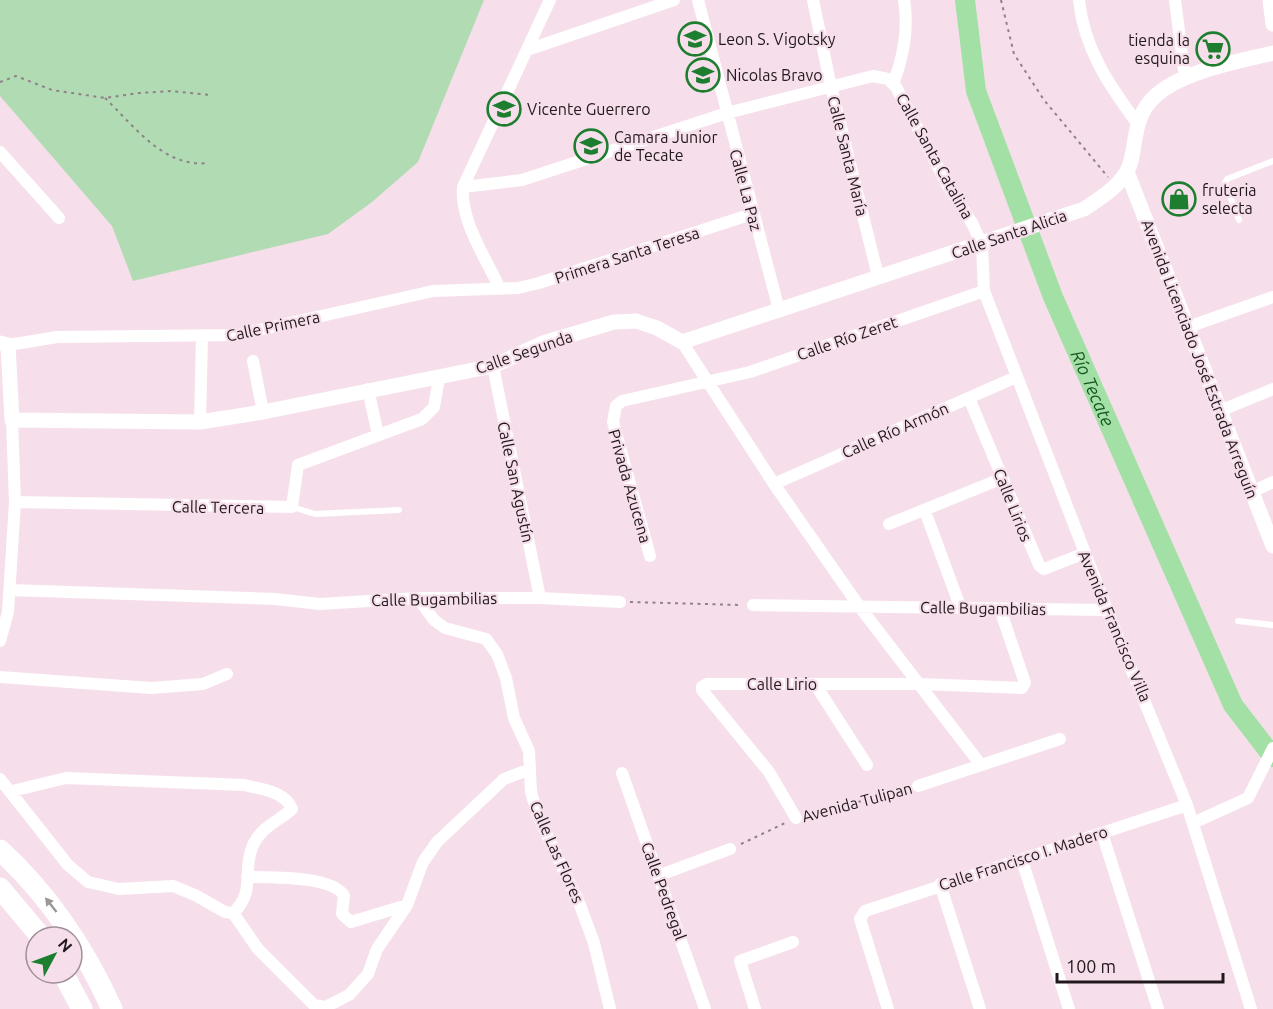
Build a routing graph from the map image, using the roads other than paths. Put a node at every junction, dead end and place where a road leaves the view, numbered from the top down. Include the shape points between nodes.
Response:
1 (550, 0) edge
2 (674, 0) edge
3 (698, 0) edge
4 (813, 0) edge
5 (903, 0) edge
6 (1078, 0) edge
7 (1175, 0) edge
8 (1270, 0) edge
9 (1273, 24) edge
10 (527, 50) junction
11 (1273, 53) edge
12 (1185, 78) junction
13 (893, 84) junction
14 (831, 87) junction
15 (727, 113) junction
16 (1137, 123) junction
17 (1, 154) edge
18 (1273, 161) edge
19 (1127, 172) junction
20 (463, 187) junction
21 (752, 214) junction
22 (59, 218) dead end
23 (1239, 220) dead end
24 (982, 244) junction
25 (878, 276) junction
26 (500, 289) junction
27 (984, 291) junction
28 (1273, 297) edge
29 (779, 310) junction
30 (1188, 327) junction
31 (202, 337) junction
32 (682, 342) junction
33 (4, 344) edge
34 (253, 361) dead end
35 (493, 366) junction
36 (1016, 377) junction
37 (439, 378) junction
38 (708, 380) junction
39 (368, 389) junction
40 (1273, 390) edge
41 (969, 398) junction
42 (1222, 410) junction
43 (8, 411) edge
44 (263, 412) junction
45 (200, 422) junction
46 (378, 435) junction
47 (1003, 478) junction
48 (1273, 482) edge
49 (774, 484) junction
50 (1252, 492) junction
51 (15, 502) junction
52 (292, 507) junction
53 (399, 510) dead end
54 (925, 511) junction
55 (889, 524) dead end
56 (1273, 546) edge
57 (1085, 553) junction
58 (650, 556) dead end
59 (10, 590) junction
60 (418, 598) junction
61 (540, 598) junction
62 (620, 602) road end
63 (753, 605) road end
64 (859, 606) junction
65 (961, 609) junction
66 (1000, 609) junction
67 (1107, 610) junction
68 (1238, 621) dead end
69 (1273, 625) edge
70 (0, 641) edge
71 (227, 674) dead end
72 (0, 677) edge
73 (815, 684) junction
74 (919, 684) junction
75 (1060, 739) dead end
76 (1273, 748) edge
77 (867, 765) dead end
78 (981, 765) junction
79 (530, 769) junction
80 (622, 773) dead end
81 (0, 779) edge
82 (918, 786) road end
83 (12, 791) junction
84 (1187, 805) junction
85 (796, 818) road end
86 (1193, 823) junction
87 (1102, 833) junction
88 (730, 849) road end
89 (0, 850) edge
90 (1022, 860) junction
91 (660, 875) junction
92 (247, 877) junction
93 (940, 884) junction
94 (0, 888) edge
95 (407, 905) junction
96 (233, 913) junction
97 (31, 925) edge
98 (793, 942) dead end
99 (69, 985) edge
100 (82, 1009) edge
101 (112, 1009) edge
102 (610, 1009) edge
103 (705, 1009) edge
104 (755, 1009) edge
105 (888, 1009) edge
106 (980, 1009) edge
107 (1069, 1009) edge
108 (1158, 1009) edge
109 (1251, 1009) edge

1 - 10 street
2 - 10 street
3 - 15 street, Calle La Paz
4 - 14 street, Calle Santa María
5 - 13 street via 905,32
6 - 16 street via 1101,72
7 - 12 street
8 - 9 street
10 - 20 street
11 - 12 street, Calle Santa Alicia
12 - 16 street, Calle Santa Alicia via 1154,97
13 - 14 street, Calle Santa Catalina via 873,76
13 - 24 street, Calle Santa Catalina
14 - 15 street, Calle Santa Catalina
14 - 25 street, Calle Santa María
15 - 20 street, Calle Santa Catalina via 522,180
15 - 21 street, Calle La Paz
16 - 19 street, Calle Santa Alicia
17 - 22 street
18 - 23 lane via 1227,179 1225,183
19 - 24 street, Calle Santa Alicia via 1084,209
19 - 30 street, Avenida Licenciado José Estrada Arreguín
20 - 26 street via 466,214
21 - 26 street, Primera Santa Teresa via 539,283
21 - 29 street, Calle La Paz
24 - 25 street, Calle Santa Alicia
24 - 27 street, Avenida Francisco Villa
25 - 29 street, Calle Santa Alicia
26 - 31 street, Calle Primera via 433,291 237,335
27 - 36 street, Avenida Francisco Villa
27 - 38 street, Calle Río Zeret via 750,372
28 - 30 street
29 - 32 street, Calle Santa Alicia
30 - 42 street, Avenida Licenciado José Estrada Arreguín
31 - 33 street, Calle Primera via 57,337
31 - 45 street
32 - 35 street, Calle Segunda via 636,321 614,322 543,343
32 - 38 street, Calle Segunda
33 - 43 street
34 - 44 street
35 - 37 street, Calle Segunda
35 - 61 street, Calle San Agustín
36 - 41 street, Calle Río Armón
36 - 57 street, Avenida Francisco Villa
37 - 39 street, Calle Segunda
37 - 46 street via 430,413
38 - 49 street, Calle Segunda
38 - 58 street, Privada Azucena via 627,398 616,406 613,422
39 - 44 street, Calle Segunda
39 - 46 street
40 - 42 street
41 - 47 street, Calle Lirios
41 - 49 street, Calle Río Armón
42 - 50 street, Avenida Licenciado José Estrada Arreguín
43 - 45 street, Calle Segunda
43 - 51 street
44 - 45 street, Calle Segunda
46 - 52 street via 298,465
47 - 54 street
47 - 57 street, Calle Lirios via 1039,565 1052,568
48 - 50 street
49 - 64 street, Calle Segunda
50 - 56 street, Avenida Licenciado José Estrada Arreguín
51 - 52 street, Calle Tercera
51 - 59 street
52 - 53 lane via 315,514
54 - 55 street
54 - 65 street
57 - 67 street, Avenida Francisco Villa
59 - 60 street, Calle Bugambilias via 320,604
59 - 70 street
60 - 61 street, Calle Bugambilias
60 - 79 street, Calle Las Flores via 445,628 491,644 506,678 514,718 529,751
61 - 62 street, Calle Bugambilias
63 - 64 street, Calle Bugambilias
64 - 65 street, Calle Bugambilias
64 - 74 street
65 - 66 street, Calle Bugambilias
66 - 67 street, Calle Bugambilias
66 - 74 street, Calle Lirio via 1024,687
67 - 84 street, Avenida Francisco Villa
68 - 69 lane
71 - 72 street via 203,684 151,688
73 - 74 street, Calle Lirio
73 - 77 street
73 - 85 street, Calle Lirio via 707,684 702,690 769,772
74 - 78 street
75 - 78 street, Avenida Tulipan
76 - 86 street via 1248,798
78 - 82 street, Avenida Tulipan
79 - 95 street via 504,779 437,842 423,862
79 - 102 street, Calle Las Flores via 538,816 580,905
80 - 91 street, Calle Pedregal
81 - 83 street
83 - 92 street via 66,778 244,785 271,791 287,800 292,809 269,824 255,841
83 - 96 street via 68,865 88,882 119,888 173,886
84 - 86 street, Avenida Francisco Villa
84 - 87 street, Calle Francisco I. Madero
86 - 109 street, Avenida Francisco Villa
87 - 90 street, Calle Francisco I. Madero
87 - 108 street
88 - 91 street
101 -> 89 highway via 63,920
90 - 93 street, Calle Francisco I. Madero
90 - 107 street
91 - 103 street, Calle Pedregal
92 - 95 street via 333,885 344,896 342,914 351,922
92 - 96 street via 248,891 243,904
93 - 105 street, Calle Francisco I. Madero via 861,914
93 - 106 street
94 - 97 highway
95 - 96 street via 377,949 368,974 349,995 325,1007 314,1005 258,949
98 - 104 street via 744,957 740,965
99 - 100 highway

